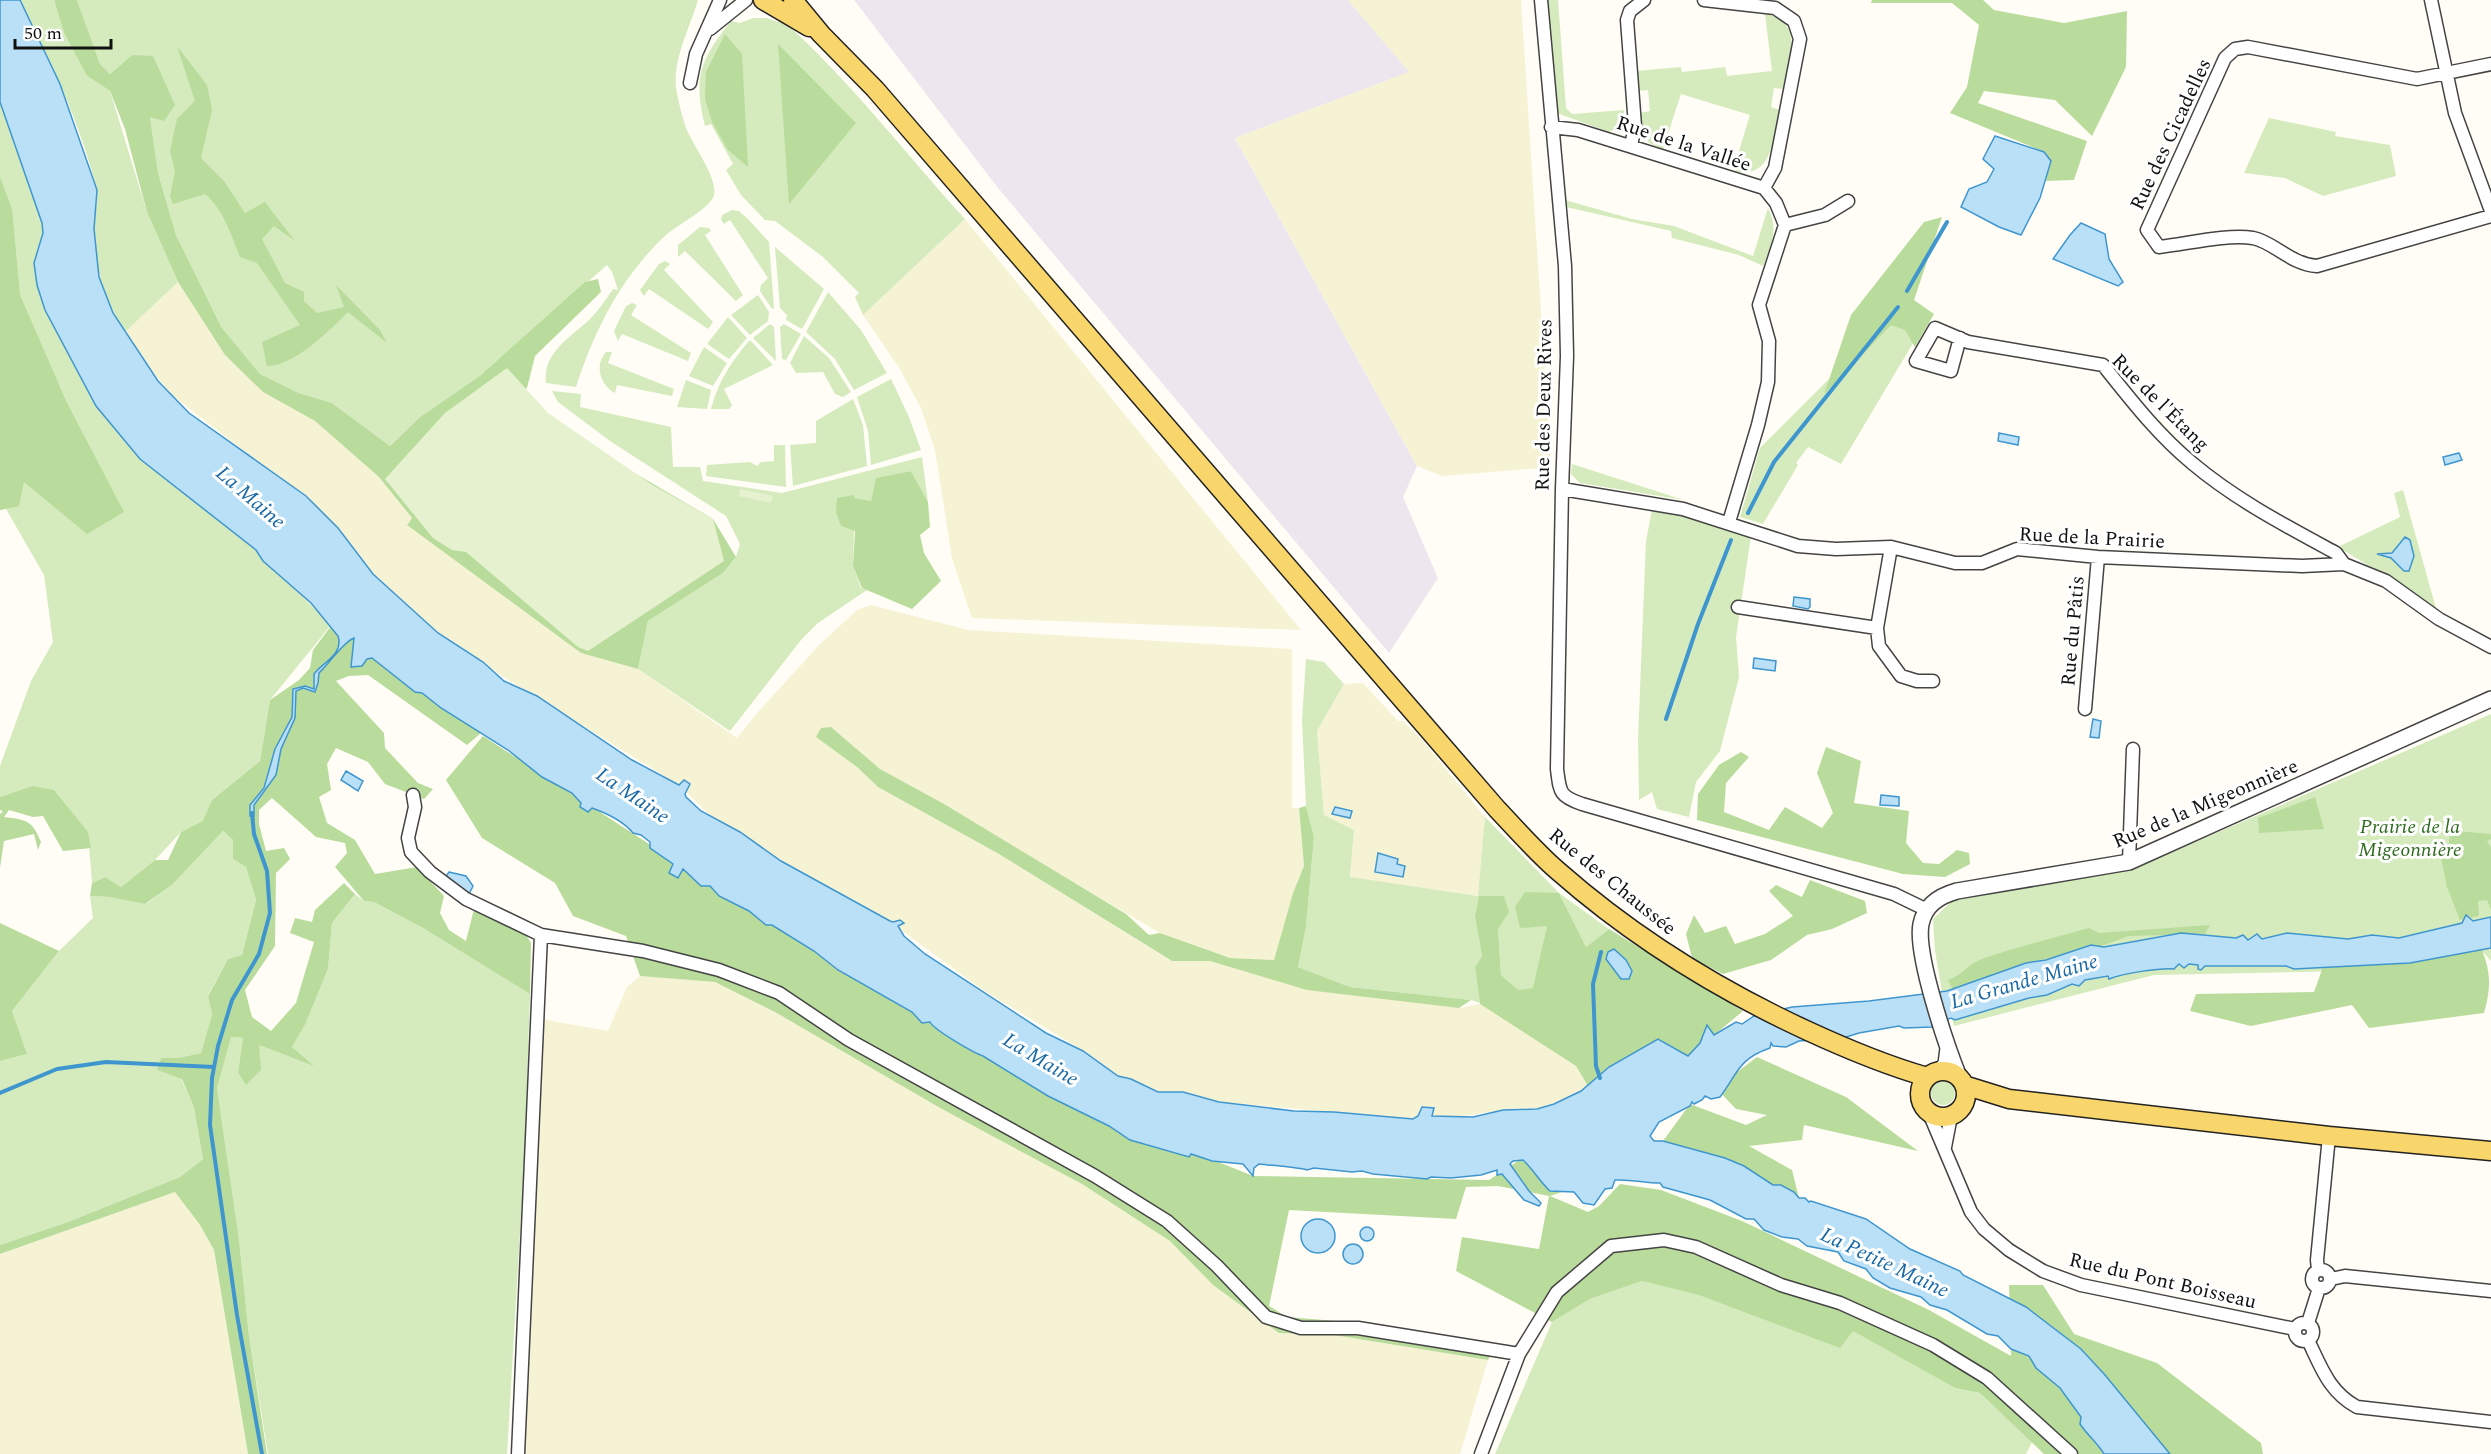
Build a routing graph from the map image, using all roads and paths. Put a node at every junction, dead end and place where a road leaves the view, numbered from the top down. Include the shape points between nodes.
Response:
1 (720, 0) edge
2 (746, 0) edge
3 (763, 0) edge
4 (793, 0) edge
5 (1541, 0) edge
6 (1644, 0) edge
7 (1704, 0) edge
8 (2431, 0) edge
9 (709, 30) junction
10 (821, 34) junction
11 (2491, 64) edge
12 (2447, 74) junction
13 (690, 83) dead end
14 (1551, 127) junction
15 (1631, 146) junction
16 (1764, 188) junction
17 (1848, 201) dead end
18 (2491, 214) edge
19 (1785, 225) junction
20 (1960, 338) dead end
21 (1562, 489) junction
22 (1729, 522) junction
23 (1891, 547) junction
24 (2098, 557) junction
25 (2344, 564) junction
26 (1738, 607) dead end
27 (1877, 628) junction
28 (2491, 647) edge
29 (1933, 681) dead end
30 (2491, 699) edge
31 (2085, 709) dead end
32 (2133, 749) dead end
33 (413, 795) dead end
34 (2129, 862) junction
35 (1927, 910) junction
36 (541, 935) junction
37 (1948, 1048) junction
38 (1929, 1080) junction
39 (1962, 1081) junction
40 (2009, 1099) junction
41 (1957, 1110) junction
42 (1929, 1113) junction
43 (2329, 1136) junction
44 (1945, 1147) junction
45 (2491, 1151) edge
46 (2318, 1270) junction
47 (2331, 1279) junction
48 (2319, 1288) junction
49 (2491, 1292) edge
50 (2308, 1323) junction
51 (2295, 1329) junction
52 (2308, 1340) junction
53 (1519, 1354) junction
54 (2491, 1422) edge
55 (518, 1454) edge
56 (1481, 1454) edge
57 (2072, 1454) edge

1 - 9 street
2 - 9 street
3 - 10 main road
4 - 10 main road
5 - 14 street, Rue des Deux Rives
6 - 15 street via 1630,11 1627,20 1635,126
7 - 16 street via 1775,8 1794,21 1800,39 1774,168
8 - 12 street
9 - 13 street via 696,54
10 - 38 main road, Rue des Chaussée via 875,88 1497,809 1558,871 1677,962 1710,982 1850,1050
11 - 12 street
12 - 18 street via 2455,112
12 - 18 street, Rue des Cicadelles via 2417,79 2248,47 2235,49 2225,58 2147,230 2159,247 2254,238 2304,265 2317,266
14 - 15 street, Rue de la Vallée via 1578,130
14 - 21 street, Rue des Deux Rives via 1565,266 1567,356
15 - 16 street, Rue de la Vallée
16 - 19 street, Rue de la Vallée via 1776,203
17 - 19 street via 1825,215
19 - 22 street via 1760,305 1769,341 1768,382
20 - 25 street, Rue de l'Étang via 2103,365 2141,412 2193,464 2255,509 2336,553
21 - 22 street, Rue de la Prairie via 1683,509
21 - 35 street, Rue des Deux Rives via 1557,769 1566,798 1869,886
22 - 23 street, Rue de la Prairie via 1798,546
23 - 24 street, Rue de la Prairie via 1955,563 1982,562 2017,549
23 - 27 street
24 - 25 street, Rue de la Prairie via 2302,566
24 - 31 street, Rue du Pâtis
25 - 28 street via 2386,581 2439,620
26 - 27 street
27 - 29 street via 1879,646 1901,676
30 - 34 street, Rue de la Migeonnière
32 - 34 street
33 - 36 street via 415,807 408,838 411,852 430,873 466,899
34 - 35 street, Rue de la Migeonnière via 1957,891 1940,897
35 - 37 street via 1921,936
36 - 53 street via 643,951 719,970 779,993 849,1040 1095,1176 1167,1221 1266,1317 1301,1328 1358,1328
36 - 55 street
37 - 38 street via 1946,1064
37 - 39 street
38 - 39 main road via 1947,1071
38 - 42 main road via 1921,1102
39 - 40 main road
39 - 41 main road via 1966,1092
40 - 41 main road
40 - 43 main road
41 - 42 main road via 1938,1117
41 - 44 street
42 - 44 street, Rue du Pont Boisseau
43 - 45 main road
43 - 46 street
44 - 51 street, Rue du Pont Boisseau via 1971,1212 1984,1229 2043,1271 2081,1286
46 - 47 street via 2326,1271
46 - 48 street via 2312,1278
47 - 48 street via 2327,1286
47 - 49 street via 2345,1276
48 - 50 street
50 - 51 street via 2300,1323
50 - 52 street via 2313,1330
51 - 52 street via 2298,1339
52 - 54 street via 2331,1386 2341,1398 2357,1407
53 - 56 street
53 - 57 street via 1557,1292 1611,1246 1664,1240 1696,1247 1933,1345 1987,1378

